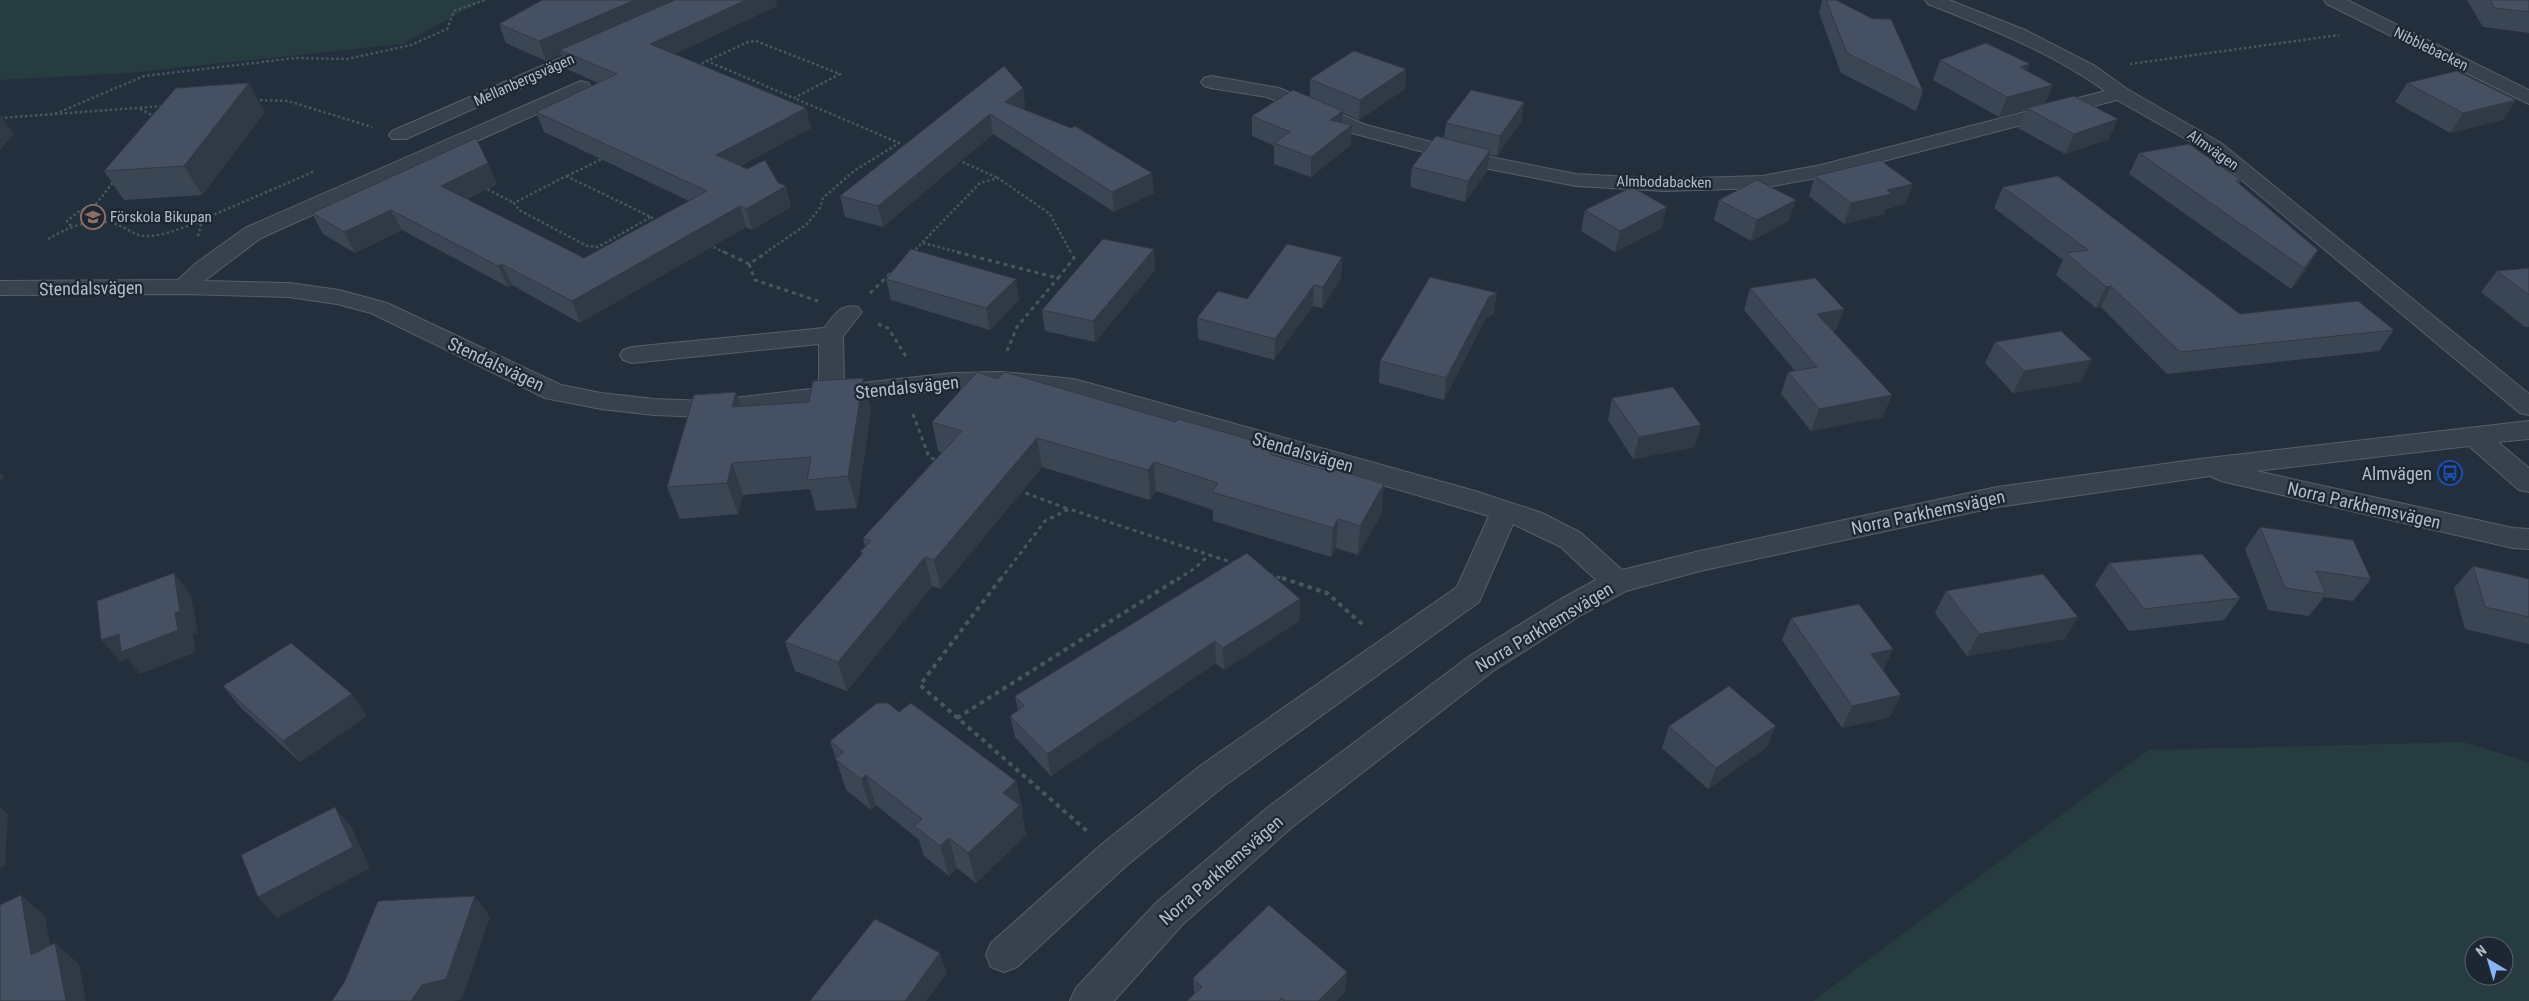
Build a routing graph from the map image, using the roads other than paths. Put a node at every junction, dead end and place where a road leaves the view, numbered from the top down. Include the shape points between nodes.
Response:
1 (1934, 0) edge
2 (2336, 1) edge
3 (616, 39) edge
4 (547, 70) junction
5 (1211, 82) dead end
6 (2120, 93) junction
7 (2529, 98) edge
8 (399, 135) road end
9 (184, 287) junction
10 (0, 288) edge
11 (850, 312) road end
12 (831, 335) junction
13 (632, 355) dead end
14 (832, 395) junction
15 (2529, 406) edge
16 (2529, 430) edge
17 (2476, 437) junction
18 (2200, 468) junction
19 (2529, 483) edge
20 (1505, 511) junction
21 (2529, 539) edge
22 (1617, 582) junction
23 (1004, 955) dead end
24 (1089, 1001) edge

1 - 6 street, Almvägen via 2019,34 2088,70
2 - 7 street, Nibblebacken
3 - 4 street, Mellanbergsvägen
4 - 8 street, Mellanbergsvägen
4 - 9 street via 581,87 253,233
5 - 6 street, Almbodabacken via 1272,92 1359,129 1484,162 1576,180 1664,185 1762,182 1822,172
6 - 15 street, Almvägen via 2214,147
9 - 10 street, Stendalsvägen
9 - 14 street, Stendalsvägen via 289,290 339,297 379,308 554,392 602,401 708,409
11 - 12 street
12 - 13 street
12 - 14 street
14 - 20 street, Stendalsvägen via 953,381 1002,380 1074,387
16 - 17 street, Norra Parkhemsvägen
17 - 18 street, Norra Parkhemsvägen
17 - 19 street
18 - 21 street, Norra Parkhemsvägen
18 - 22 street, Norra Parkhemsvägen via 1988,499
20 - 22 street, Stendalsvägen via 1532,520 1570,540
20 - 23 street via 1469,594 1212,776 1114,855
22 - 24 street, Norra Parkhemsvägen via 1482,663 1279,818 1170,913

